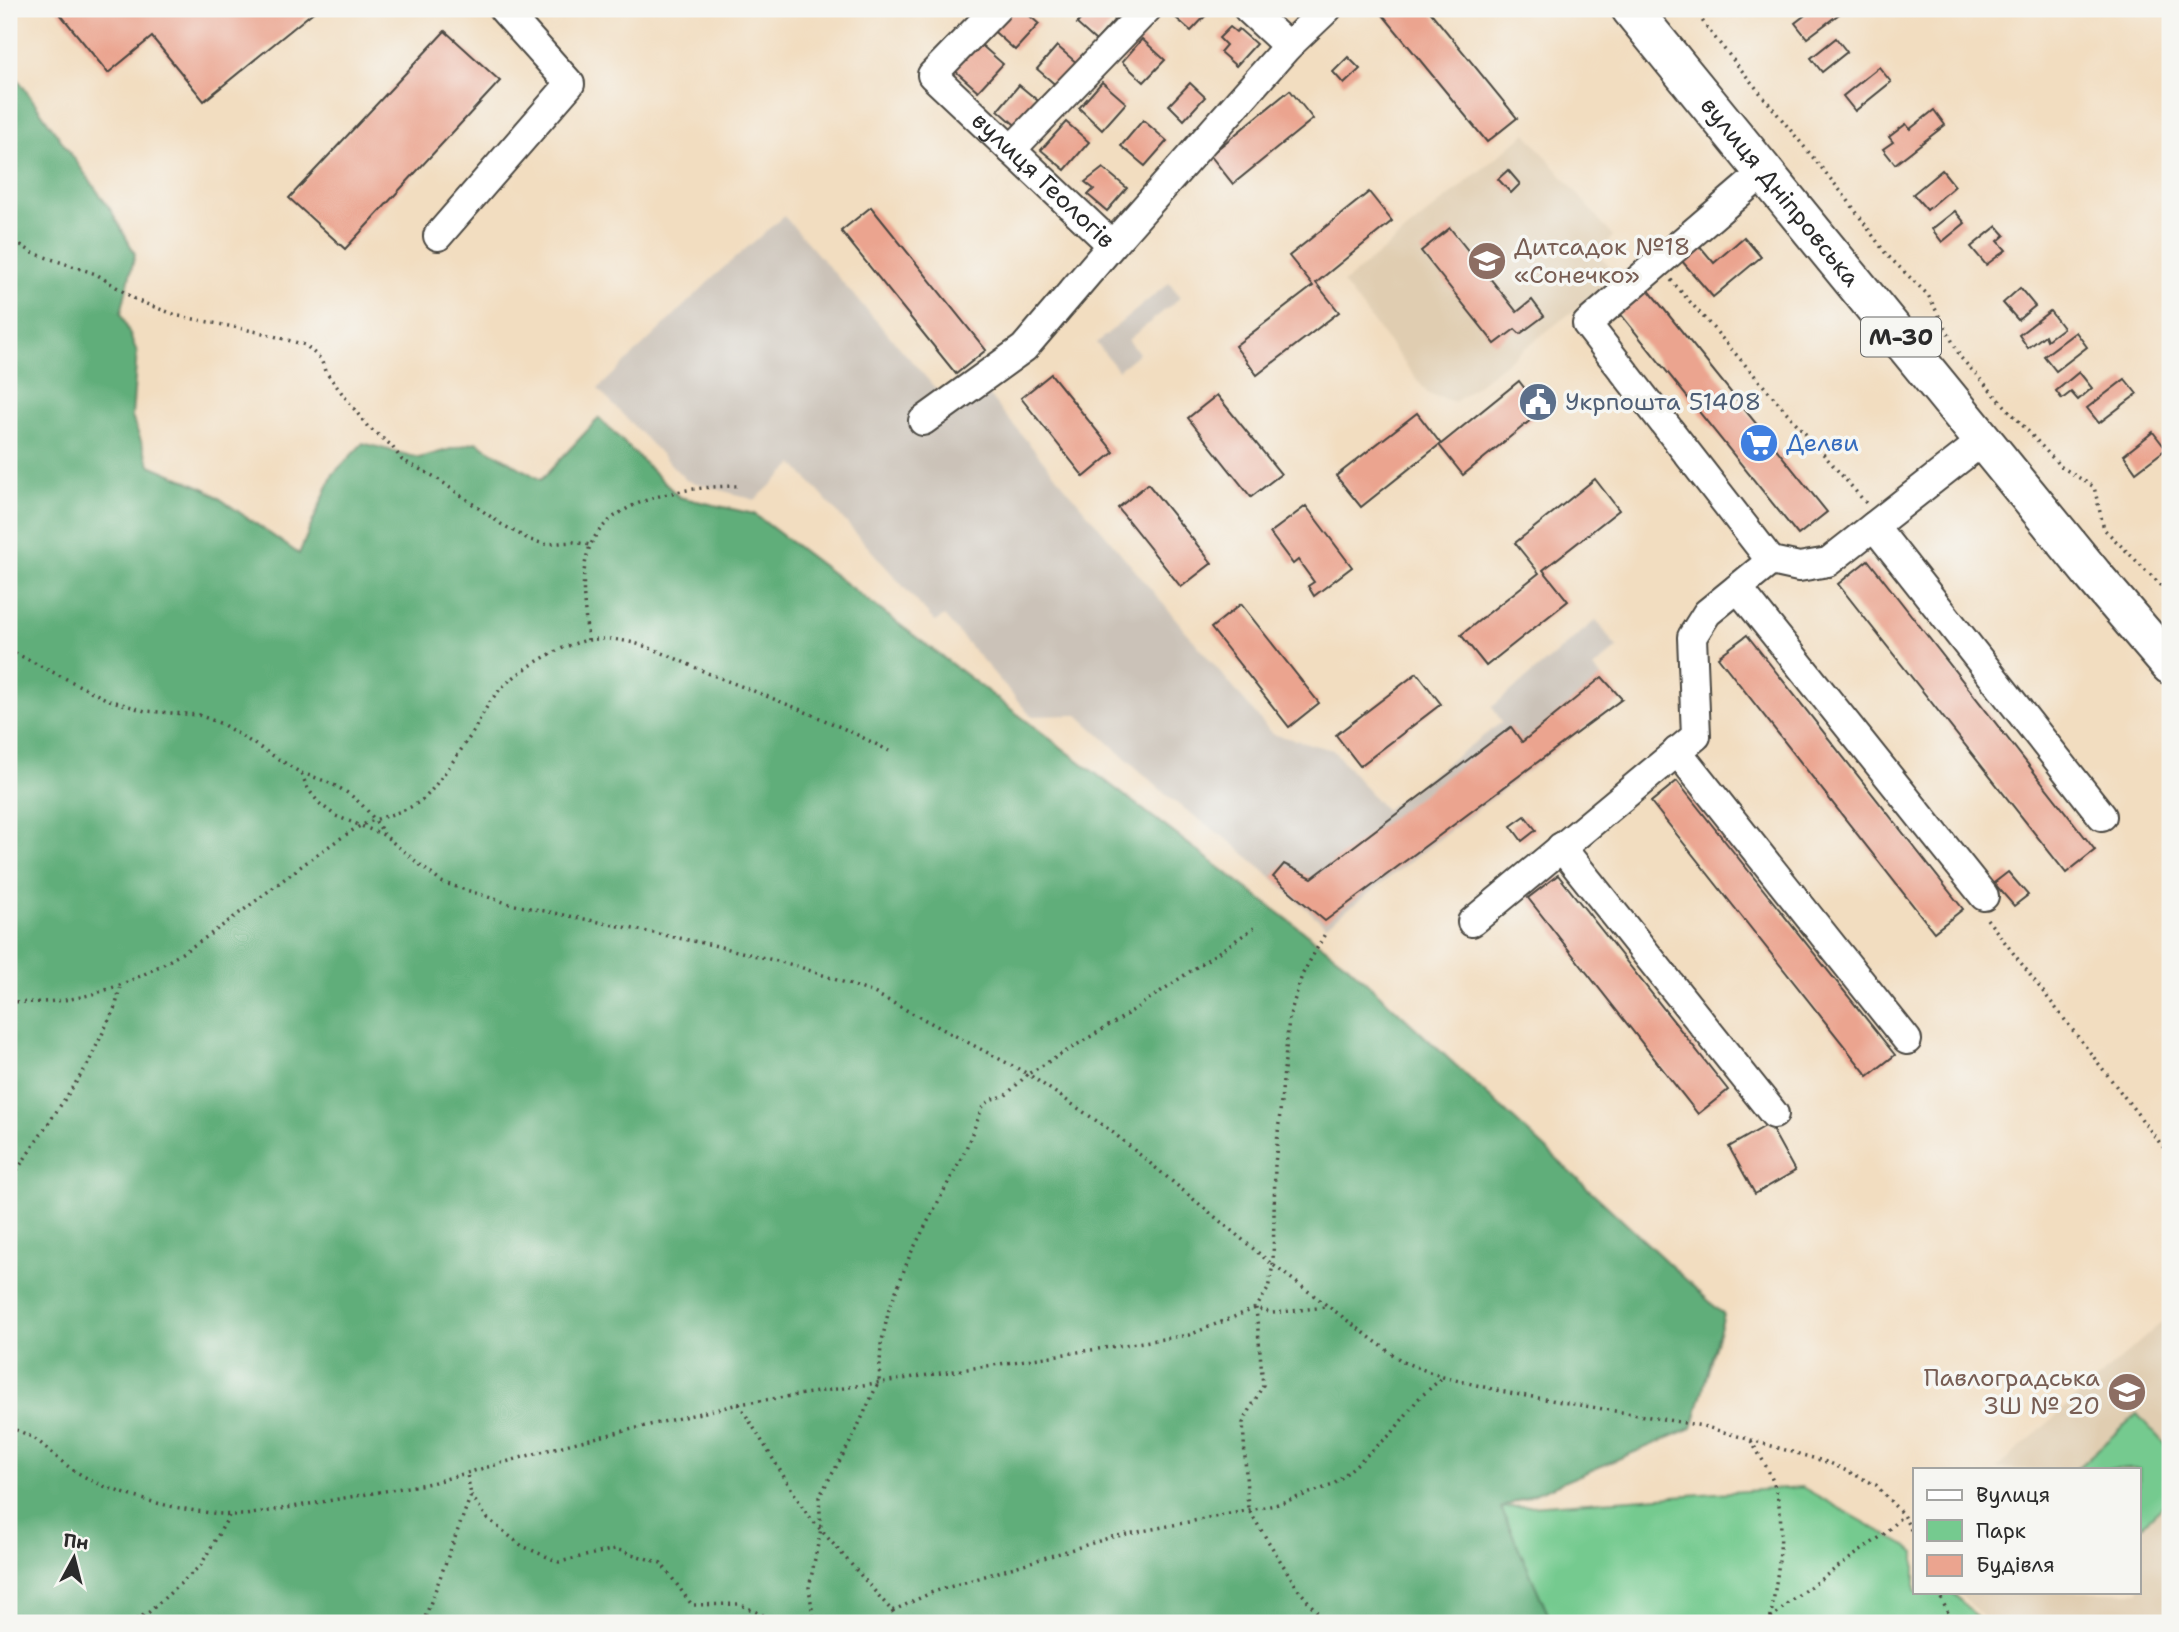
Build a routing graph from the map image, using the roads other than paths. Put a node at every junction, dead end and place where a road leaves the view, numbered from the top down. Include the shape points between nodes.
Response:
1 (503, 9) edge
2 (996, 9) edge
3 (1147, 9) edge
4 (1248, 9) edge
5 (1327, 9) edge
6 (1631, 9) edge
7 (1288, 46) junction
8 (1011, 150) junction
9 (1765, 171) junction
10 (438, 236) dead end
11 (1112, 245) junction
12 (923, 421) dead end
13 (1985, 439) junction
14 (1878, 523) junction
15 (1771, 561) junction
16 (1738, 588) junction
17 (2170, 665) edge
18 (1677, 751) junction
19 (2102, 816) dead end
20 (1561, 847) junction
21 (1984, 896) road end
22 (1472, 922) dead end
23 (1907, 1040) dead end
24 (1774, 1114) dead end

1 - 10 street via 570,83
2 - 8 street, вулиця Геологів via 932,75
3 - 8 street
4 - 7 street
5 - 7 street, вулиця Геологів
6 - 9 highway, вулиця Дніпровська / М-30
7 - 11 street, вулиця Геологів
8 - 11 street, вулиця Геологів
9 - 13 highway, вулиця Дніпровська / М-30
9 - 15 street via 1587,324
11 - 12 street via 1024,348
13 - 14 street
13 - 17 highway, вулиця Дніпровська / М-30
14 - 15 street via 1828,562 1799,568
14 - 19 street
15 - 16 street
16 - 18 street via 1707,613 1692,637 1696,736
16 - 21 street
18 - 20 street
18 - 23 street
20 - 22 street
20 - 24 street

